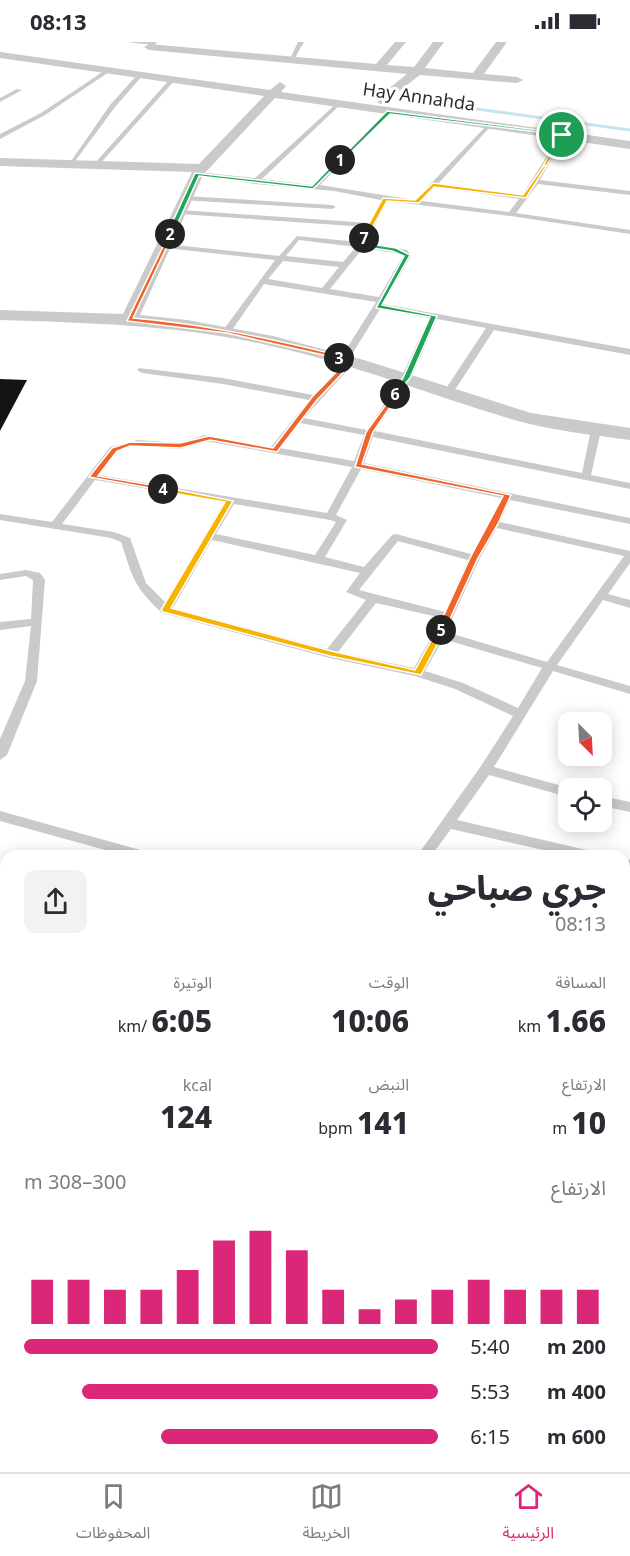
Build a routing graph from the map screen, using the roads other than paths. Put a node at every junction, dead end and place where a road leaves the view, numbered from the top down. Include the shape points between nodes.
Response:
1 (130, 42) edge
2 (242, 42) edge
3 (259, 42) edge
4 (301, 42) edge
5 (401, 42) edge
6 (439, 42) edge
7 (502, 42) edge
8 (153, 44) edge
9 (0, 46) edge
10 (15, 48) junction
11 (337, 49) dead end
12 (0, 54) edge
13 (229, 55) junction
14 (248, 56) junction
15 (117, 63) junction
16 (288, 66) junction
17 (320, 68) junction
18 (378, 68) junction
19 (417, 71) junction
20 (140, 75) junction
21 (476, 77) junction
22 (172, 80) junction
23 (517, 80) dead end
24 (273, 87) junction
25 (19, 90) dead end
26 (0, 100) edge
27 (382, 100) junction
28 (338, 104) junction
29 (388, 112) junction
30 (489, 125) junction
31 (562, 135) junction
32 (0, 137) edge
33 (630, 145) edge
34 (0, 162) edge
35 (71, 163) junction
36 (97, 164) junction
37 (200, 171) junction
38 (255, 182) junction
39 (536, 182) junction
40 (433, 185) junction
41 (313, 188) junction
42 (630, 193) edge
43 (524, 197) junction
44 (385, 199) junction
45 (417, 202) junction
46 (183, 205) junction
47 (332, 207) dead end
48 (511, 214) junction
49 (370, 225) junction
50 (630, 232) edge
51 (361, 245) junction
52 (165, 246) junction
53 (280, 259) junction
54 (345, 266) junction
55 (262, 281) junction
56 (325, 290) junction
57 (380, 303) junction
58 (0, 315) edge
59 (434, 316) junction
60 (129, 320) junction
61 (491, 327) junction
62 (227, 331) junction
63 (630, 352) edge
64 (347, 360) junction
65 (142, 370) dead end
66 (406, 378) junction
67 (448, 393) junction
68 (315, 398) junction
69 (298, 420) junction
70 (596, 430) junction
71 (370, 432) junction
72 (630, 434) edge
73 (274, 450) junction
74 (358, 465) junction
75 (93, 477) junction
76 (586, 477) junction
77 (630, 486) edge
78 (507, 495) junction
79 (230, 501) junction
80 (0, 517) edge
81 (330, 517) junction
82 (630, 521) edge
83 (494, 524) junction
84 (55, 526) junction
85 (208, 536) junction
86 (630, 554) edge
87 (474, 558) junction
88 (318, 559) junction
89 (367, 571) junction
90 (0, 577) edge
91 (601, 596) junction
92 (373, 599) junction
93 (630, 604) edge
94 (166, 610) junction
95 (449, 616) junction
96 (37, 622) junction
97 (0, 626) edge
98 (439, 634) junction
99 (330, 654) junction
100 (550, 666) junction
101 (418, 673) junction
102 (630, 690) edge
103 (520, 714) junction
104 (2, 750) edge
105 (486, 769) junction
106 (558, 789) edge
107 (612, 803) edge
108 (630, 807) edge
109 (0, 816) edge
110 (447, 822) junction
111 (122, 850) edge
112 (428, 850) edge
113 (566, 850) edge

1 - 8 lane
2 - 13 street
3 - 14 street
4 - 16 lane
5 - 18 street
6 - 19 street
7 - 21 street
8 - 13 street
8 - 15 street
9 - 10 street, Hay Annahda
10 - 12 street
10 - 15 street, Hay Annahda
11 - 17 street
12 - 15 street, Hay Annahda
13 - 14 street
13 - 16 street via 220,63
14 - 16 street
15 - 20 street, Hay Annahda
15 - 24 street, Hay Annahda
15 - 32 lane via 43,114
16 - 17 street
16 - 24 street
17 - 18 street
18 - 19 street
19 - 21 street via 458,71
19 - 27 street
20 - 22 street, Hay Annahda
20 - 35 lane via 120,94
21 - 23 street
22 - 24 street, Hay Annahda
22 - 36 lane
24 - 27 street, Hay Annahda
24 - 28 street, Hay Annahda
24 - 37 street
25 - 26 lane
27 - 31 street, Hay Annahda via 557,125 563,129
28 - 29 street, Hay Annahda
28 - 38 lane
29 - 30 street, Hay Annahda
29 - 41 lane
30 - 31 street, Hay Annahda
30 - 40 lane
31 - 33 street, Hay Annahda
31 - 39 lane
34 - 35 street
35 - 36 street
36 - 37 street
37 - 38 lane
37 - 46 street
38 - 41 lane
39 - 42 lane
39 - 43 lane
40 - 43 lane
40 - 45 lane
41 - 44 lane
43 - 48 lane
44 - 45 lane
44 - 49 lane
45 - 48 lane
46 - 47 lane
46 - 49 lane
46 - 52 street
48 - 50 lane
49 - 51 lane
51 - 53 lane via 297,238
51 - 54 lane
51 - 57 lane via 394,249 407,255
52 - 53 lane
52 - 60 street
53 - 54 lane
53 - 55 lane
54 - 56 lane
55 - 56 lane
55 - 62 lane
56 - 57 lane
57 - 59 lane
57 - 64 lane
58 - 60 street
59 - 61 lane
59 - 66 lane
60 - 62 street
61 - 63 lane
61 - 67 lane
62 - 64 street
64 - 66 street
64 - 68 lane
65 - 68 lane
66 - 67 street
66 - 71 lane
67 - 70 street via 525,417
68 - 69 lane
69 - 71 lane
69 - 73 lane
70 - 72 street
70 - 76 lane
71 - 74 lane
71 - 76 lane
73 - 74 lane
73 - 75 lane via 209,438 181,446 130,444 114,449
74 - 78 lane
74 - 81 lane
75 - 79 lane
75 - 84 lane
76 - 77 lane
78 - 82 lane
78 - 83 lane
79 - 81 lane
79 - 85 lane
80 - 84 lane
81 - 88 lane via 342,520
83 - 86 lane
83 - 87 lane
84 - 94 lane via 126,540 140,583
85 - 88 lane
85 - 94 lane
86 - 91 lane
87 - 89 lane via 396,537
87 - 95 lane
88 - 89 lane
89 - 92 lane via 352,592
90 - 96 lane via 36,575
91 - 93 lane
91 - 100 lane
92 - 95 lane
92 - 99 lane
94 - 99 lane
95 - 98 lane
96 - 97 lane
96 - 104 lane via 31,681
98 - 100 lane
98 - 101 lane
99 - 101 lane
100 - 102 lane
100 - 103 lane
101 - 103 lane via 459,686
103 - 105 lane
105 - 106 lane
105 - 110 lane
107 - 108 lane
109 - 111 lane
110 - 112 lane
110 - 113 lane

